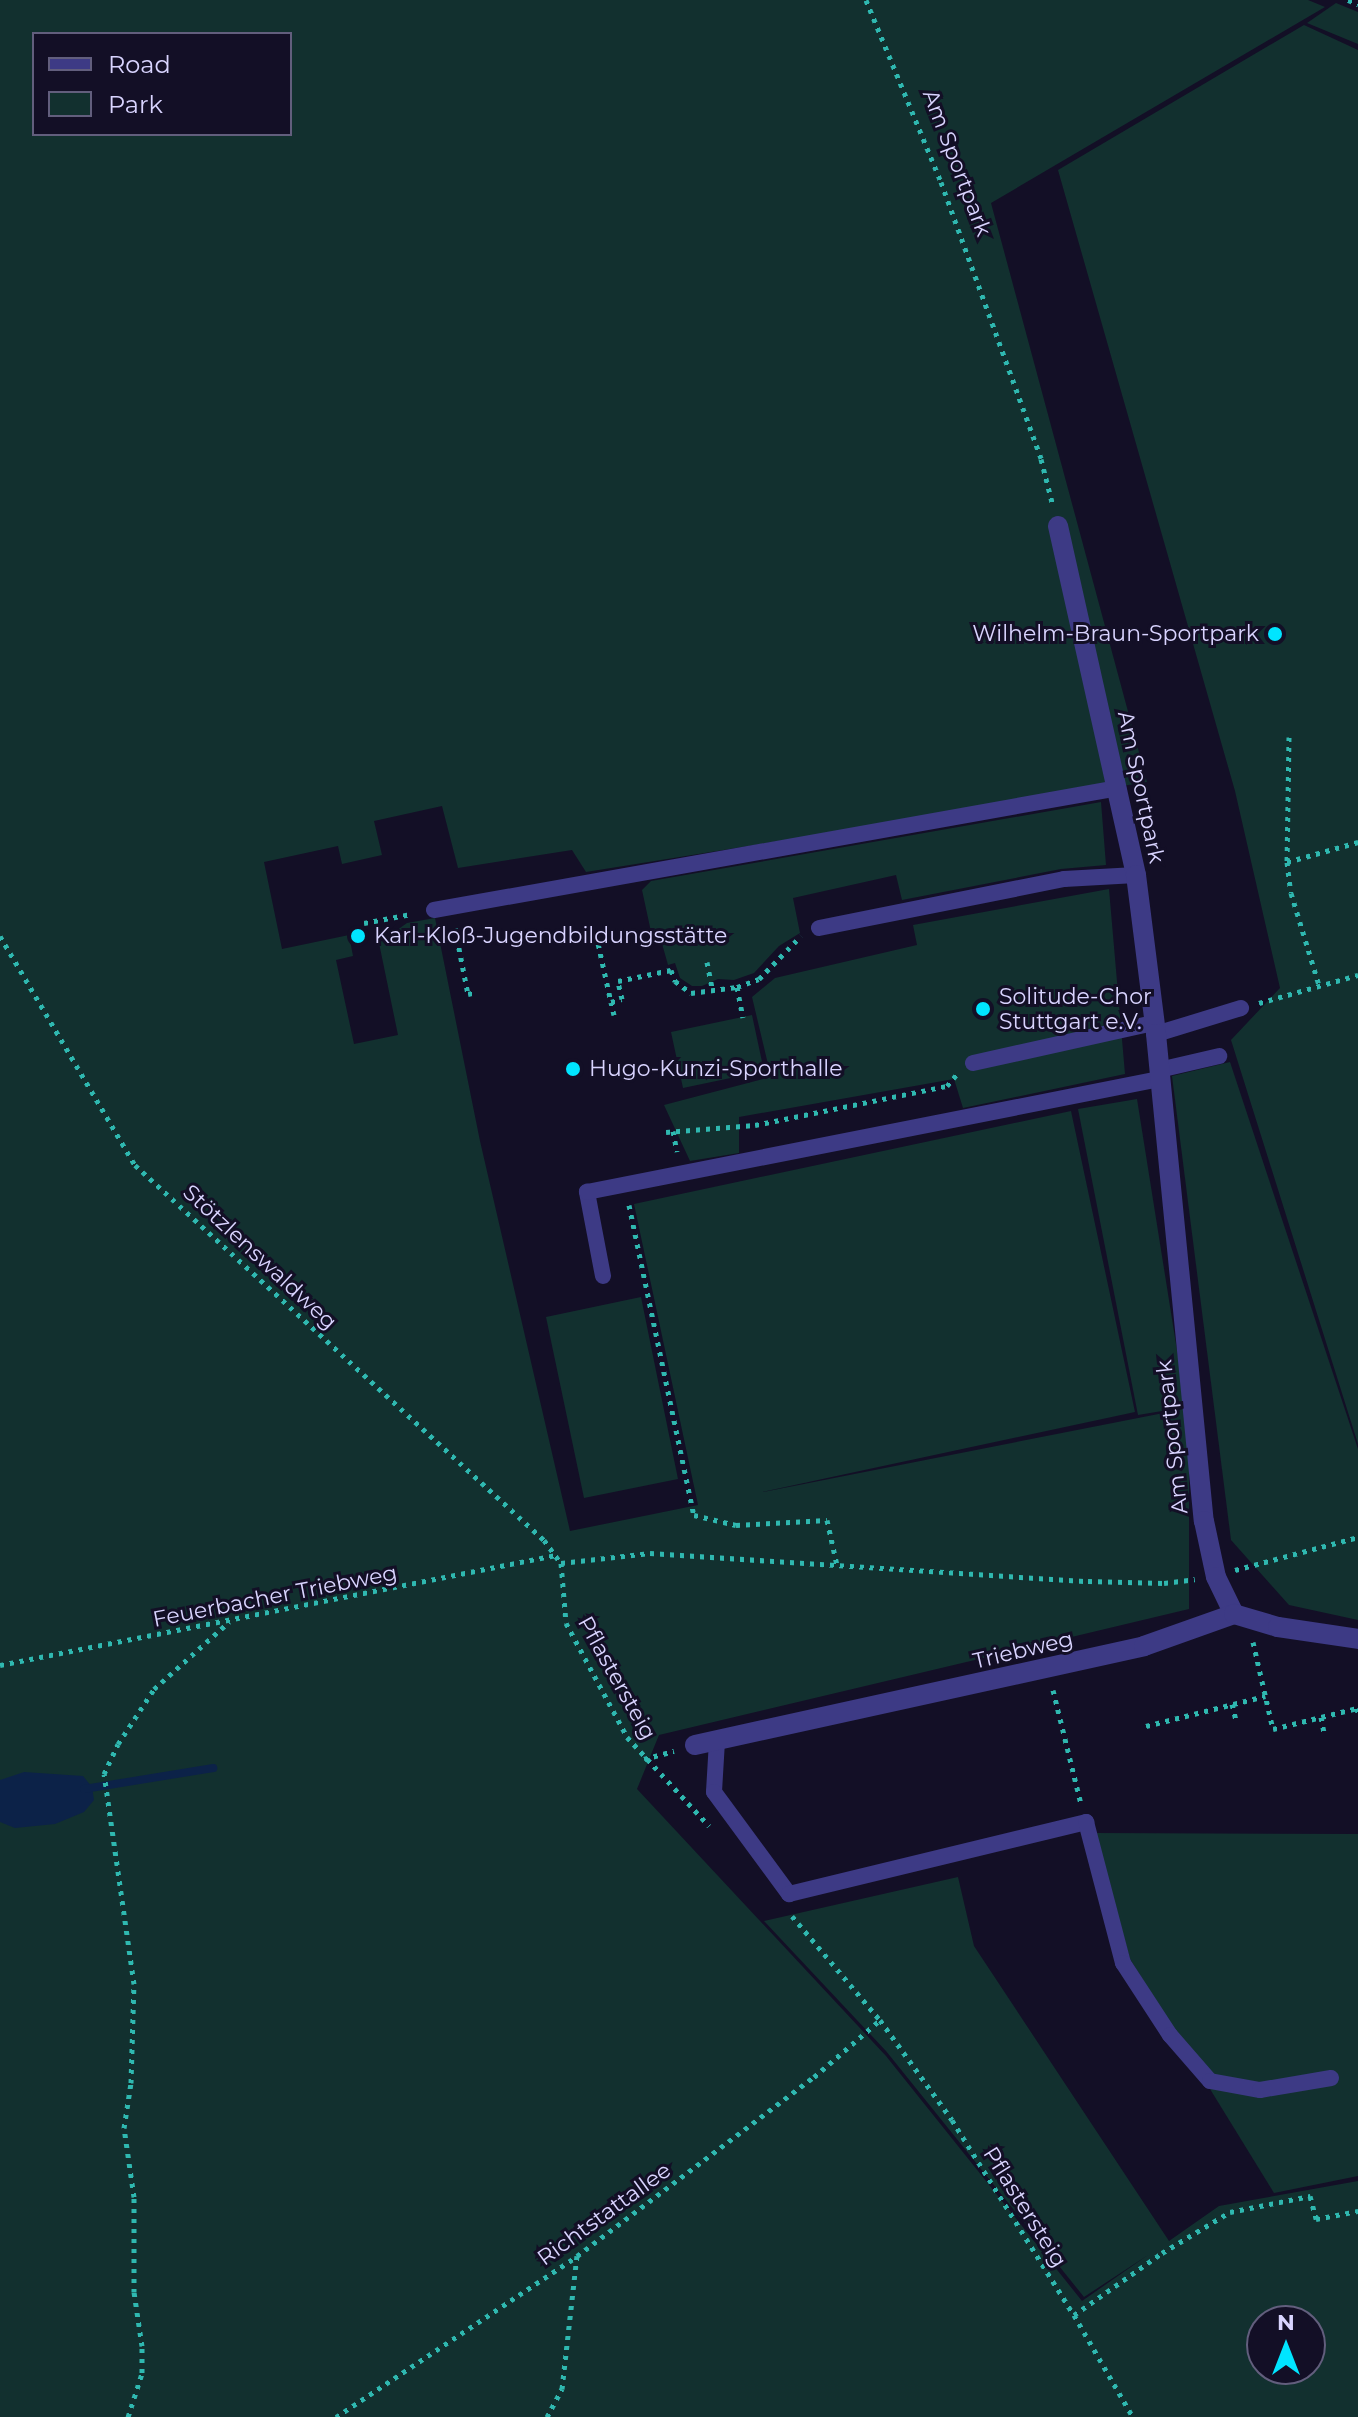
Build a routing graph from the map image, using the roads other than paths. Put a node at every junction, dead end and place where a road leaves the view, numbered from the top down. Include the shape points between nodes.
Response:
1 (1058, 526) road end
2 (1118, 788) junction
3 (1136, 875) junction
4 (434, 910) dead end
5 (819, 928) dead end
6 (1241, 1008) road end
7 (1155, 1028) junction
8 (1219, 1056) dead end
9 (973, 1063) road end
10 (1160, 1074) junction
11 (603, 1276) dead end
12 (1234, 1614) junction
13 (1358, 1639) edge
14 (717, 1741) junction
15 (695, 1745) road end
16 (1331, 2078) dead end

1 - 2 street, Am Sportpark
2 - 3 street, Am Sportpark
2 - 4 lane
3 - 5 lane via 1064,879
3 - 7 street, Am Sportpark
6 - 7 lane
7 - 9 lane
7 - 10 street, Am Sportpark
8 - 10 lane
10 - 11 lane via 587,1192
10 - 12 street, Am Sportpark via 1204,1521 1216,1577
12 - 13 street via 1278,1627
12 - 14 street, Triebweg via 1144,1646
14 - 15 street, Triebweg
14 - 16 lane via 714,1792 789,1894 1086,1822 1123,1963 1170,2035 1210,2081 1260,2090

